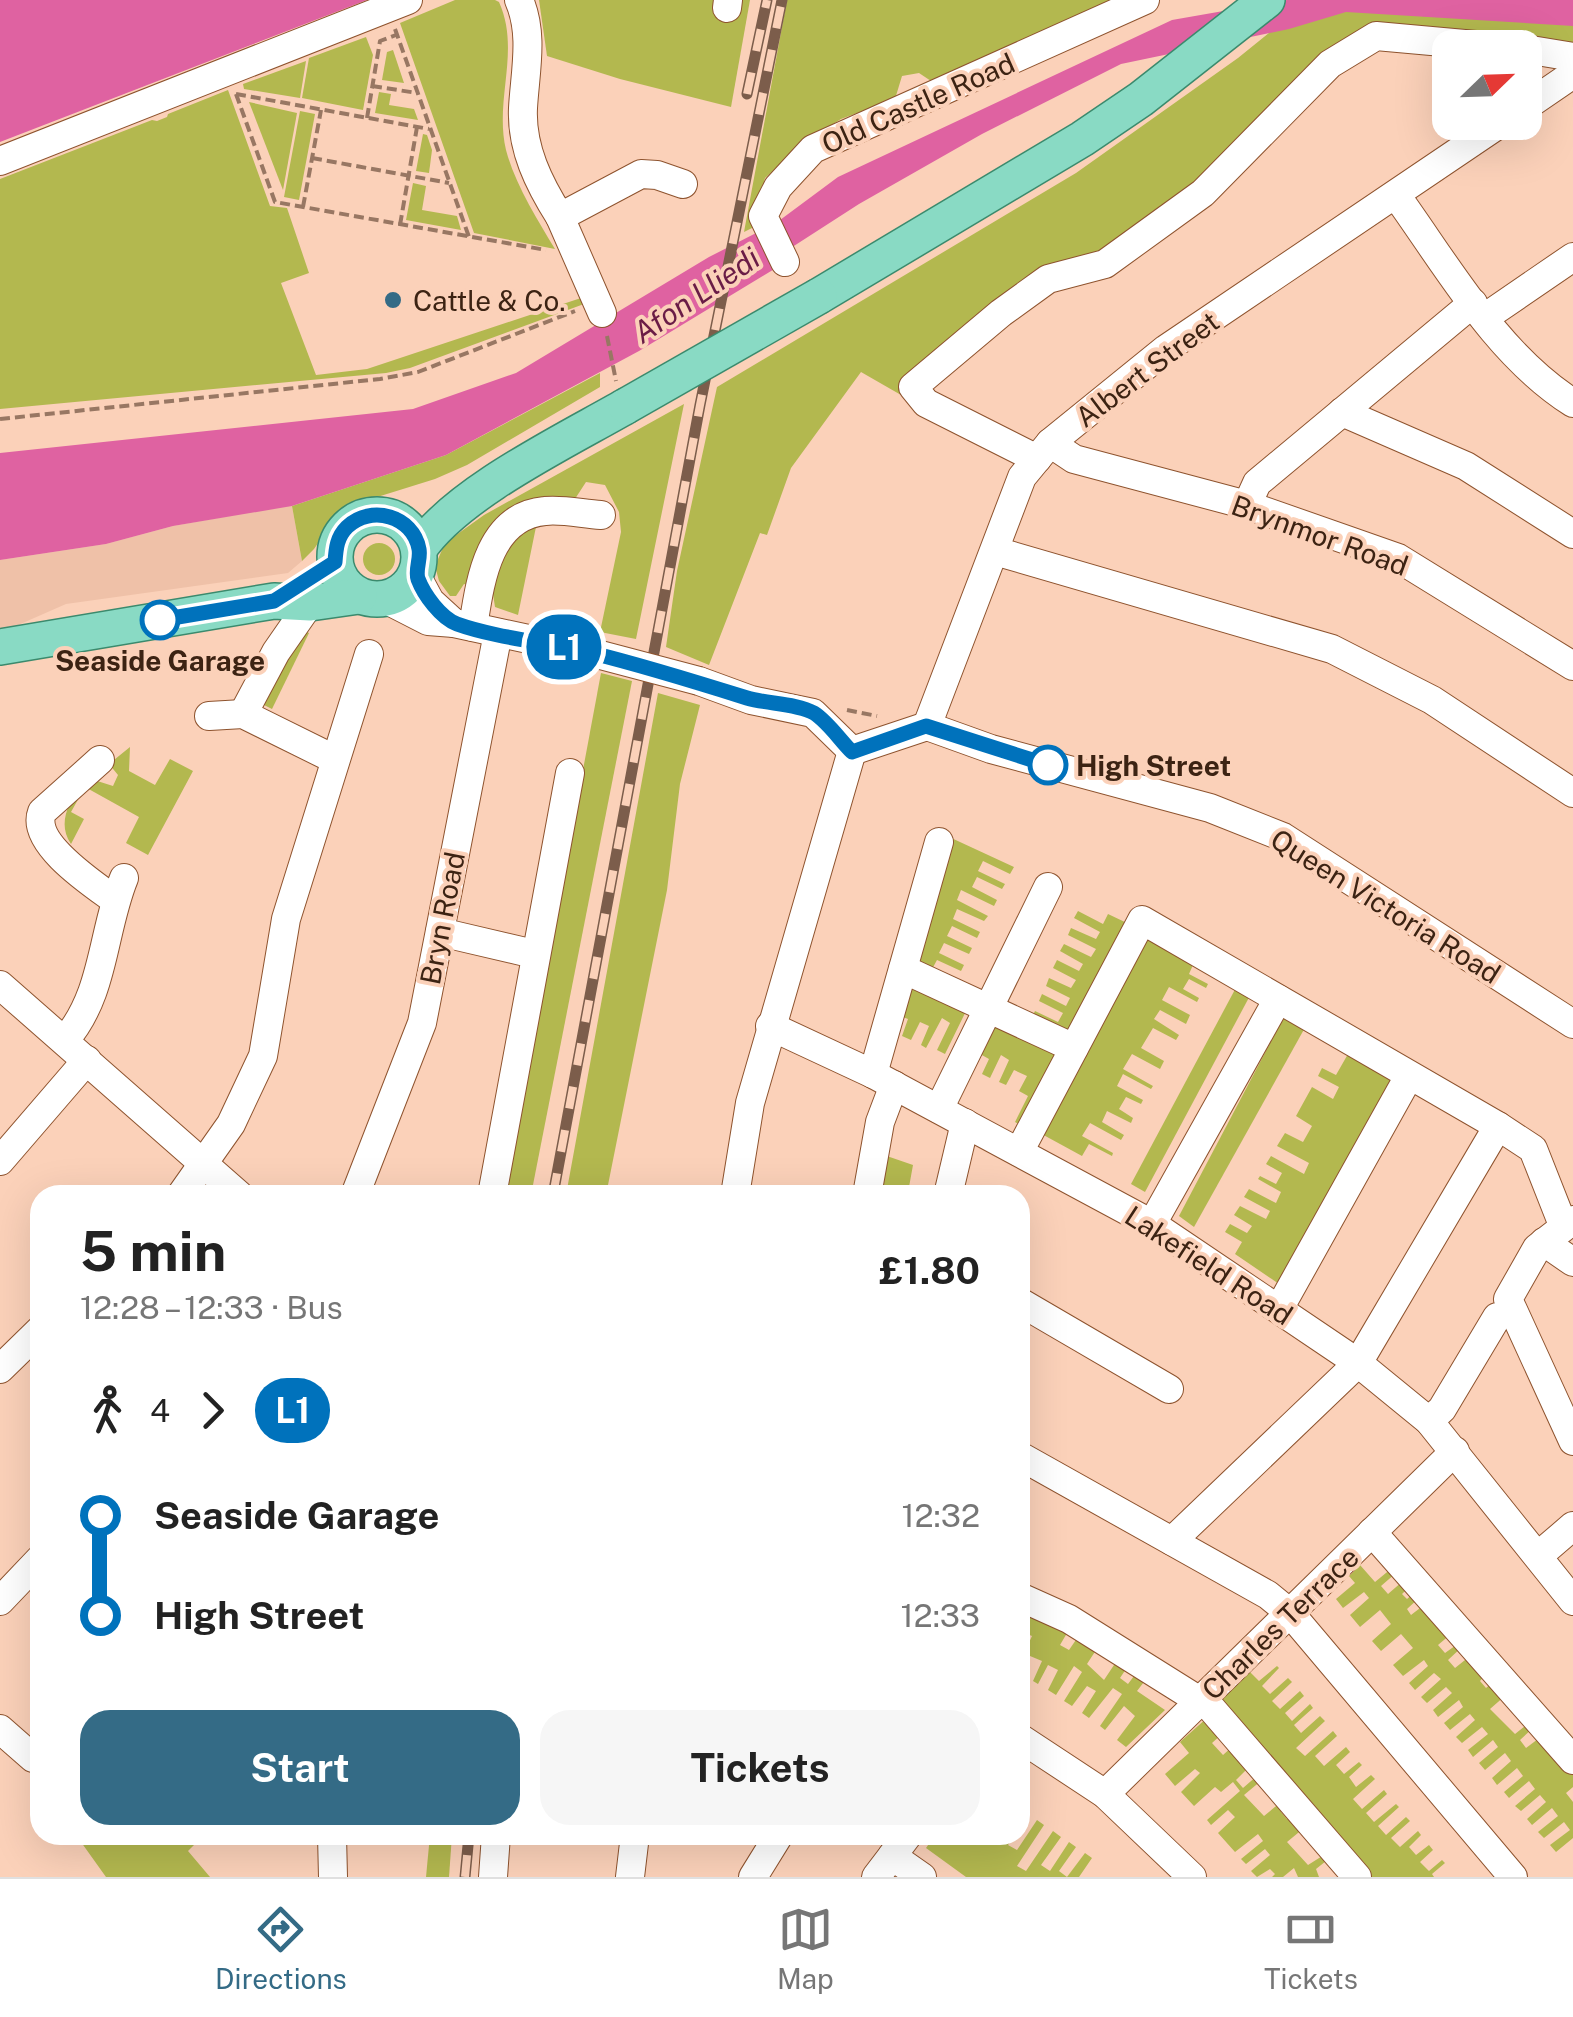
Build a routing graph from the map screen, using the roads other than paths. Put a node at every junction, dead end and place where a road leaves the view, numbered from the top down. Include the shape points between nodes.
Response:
1 (519, 0) edge
2 (1145, 0) edge
3 (1267, 0) edge
4 (397, 14) edge
5 (1432, 41) edge
6 (1542, 52) edge
7 (1573, 57) edge
8 (1573, 74) edge
9 (1542, 95) edge
10 (1476, 140) edge
11 (0, 161) edge
12 (683, 184) dead end
13 (1396, 196) junction
14 (560, 217) junction
15 (1573, 257) edge
16 (785, 262) dead end
17 (600, 307) road end
18 (1478, 310) junction
19 (1573, 403) edge
20 (1342, 412) junction
21 (1044, 451) junction
22 (469, 498) junction
23 (1247, 505) junction
24 (600, 515) dead end
25 (394, 518) junction
26 (1573, 534) edge
27 (995, 550) junction
28 (335, 562) junction
29 (418, 562) junction
30 (372, 597) junction
31 (269, 602) junction
32 (310, 603) junction
33 (475, 628) junction
34 (0, 646) edge
35 (276, 652) junction
36 (369, 654) dead end
37 (1573, 666) edge
38 (243, 714) junction
39 (209, 716) dead end
40 (926, 726) junction
41 (852, 752) junction
42 (334, 759) junction
43 (100, 760) dead end
44 (570, 773) dead end
45 (1573, 793) edge
46 (939, 842) dead end
47 (1048, 886) dead end
48 (440, 932) junction
49 (534, 954) junction
50 (902, 969) junction
51 (0, 985) edge
52 (1278, 999) junction
53 (988, 1009) junction
54 (1573, 1024) edge
55 (770, 1026) junction
56 (65, 1040) junction
57 (1074, 1048) junction
58 (87, 1060) junction
59 (1409, 1076) junction
60 (884, 1079) junction
61 (939, 1109) junction
62 (964, 1123) junction
63 (1498, 1126) junction
64 (1020, 1152) junction
65 (0, 1161) edge
66 (203, 1164) junction
67 (188, 1185) edge
68 (227, 1185) edge
69 (359, 1185) edge
70 (494, 1185) edge
71 (736, 1185) edge
72 (869, 1185) edge
73 (950, 1185) edge
74 (1152, 1224) junction
75 (1560, 1229) edge
76 (1573, 1262) edge
77 (1030, 1308) edge
78 (1279, 1309) junction
79 (1497, 1318) dead end
80 (30, 1340) edge
81 (1358, 1363) junction
82 (0, 1369) edge
83 (1169, 1389) dead end
84 (1428, 1421) junction
85 (1573, 1440) edge
86 (1455, 1451) junction
87 (1030, 1462) edge
88 (1573, 1526) edge
89 (1372, 1532) junction
90 (1172, 1541) junction
91 (1538, 1556) junction
92 (30, 1579) edge
93 (0, 1601) edge
94 (1573, 1601) edge
95 (1030, 1602) edge
96 (1290, 1613) junction
97 (1200, 1701) junction
98 (0, 1728) edge
99 (1030, 1745) edge
100 (30, 1755) edge
101 (1573, 1760) edge
102 (1105, 1794) junction
103 (332, 1845) edge
104 (495, 1845) edge
105 (634, 1845) edge
106 (773, 1845) edge
107 (892, 1856) edge
108 (333, 1877) edge
109 (493, 1877) edge
110 (630, 1877) edge
111 (752, 1877) edge
112 (922, 1877) edge
113 (1192, 1877) edge
114 (1357, 1877) edge
115 (1513, 1877) edge

1 - 14 street via 528,62 525,142
2 - 16 street, Old Castle Road via 813,149 763,216
3 - 22 main road, bridge via 1082,139 819,296 622,398
4 - 11 street via 232,82
5 - 21 street, Brynmor Road via 1376,36 1330,64 1203,193 1104,264 1048,280 913,387 926,403
6 - 7 street
8 - 9 street
10 - 13 street, Albert Street
12 - 14 street via 641,174
13 - 18 street
13 - 21 street, Albert Street via 1166,350
14 - 17 street
15 - 18 street
18 - 19 street via 1545,386
18 - 20 street
20 - 23 street via 1257,483
20 - 26 street via 1466,466
21 - 23 street, Brynmor Road
21 - 27 street, Albert Street via 1022,477
22 - 25 main road
22 - 29 main road via 426,538
23 - 37 street, Brynmor Road via 1398,558
24 - 33 street, Bryn Road via 547,510 524,515 500,536 483,566
25 - 28 main road via 364,516 352,523 341,534
25 - 29 main road via 406,526
27 - 40 street, Albert Street
27 - 45 street via 1332,649 1432,700
28 - 30 main road via 339,576
28 - 31 main road
29 - 30 main road via 398,594
29 - 33 street via 430,601
30 - 32 main road
30 - 33 street via 428,621
31 - 32 main road
31 - 34 main road
31 - 35 street
32 - 35 street
33 - 41 street, bridge via 813,712
33 - 48 street, Bryn Road
35 - 38 street
36 - 42 street
38 - 39 street
38 - 42 street
40 - 41 street
40 - 54 street, Queen Victoria Road via 1210,808 1283,837
41 - 55 street
42 - 66 street via 286,919 263,1056 232,1124
43 - 56 street via 39,820 56,853 120,889 99,977 82,1020
44 - 49 street
46 - 50 street
47 - 53 street
48 - 49 street
48 - 69 street, Bryn Road via 422,1023
49 - 70 street
50 - 53 street
50 - 60 street
51 - 56 street
52 - 57 street via 1142,920
52 - 59 street
52 - 74 street
53 - 57 street
53 - 61 street
55 - 60 street, Lakefield Road
55 - 71 street
56 - 58 street
57 - 64 street
58 - 65 street
58 - 66 street
59 - 63 street
59 - 78 street
60 - 61 street, Lakefield Road
60 - 72 street
61 - 62 street, Lakefield Road
62 - 64 street, Lakefield Road
62 - 73 street
63 - 75 street via 1533,1149
63 - 81 street
64 - 74 street, Lakefield Road
66 - 67 street
66 - 68 street
74 - 78 street, Lakefield Road
75 - 76 street
75 - 85 street via 1508,1300
77 - 83 street
78 - 81 street, Lakefield Road
79 - 84 street
80 - 82 street
81 - 84 street, Lakefield Road
81 - 90 street
84 - 86 street, Lakefield Road
86 - 89 street, Charles Terrace
86 - 91 street, Lakefield Road
87 - 90 street
88 - 91 street
89 - 96 street, Charles Terrace
89 - 101 street
90 - 96 street
91 - 94 street, Lakefield Road
92 - 93 street
95 - 97 street
96 - 97 street, Charles Terrace
96 - 115 street
97 - 102 street, Charles Terrace
97 - 114 street
98 - 100 street
99 - 102 street
102 - 113 street
103 - 108 street
104 - 109 street
105 - 110 street
106 - 111 street
107 - 112 street

